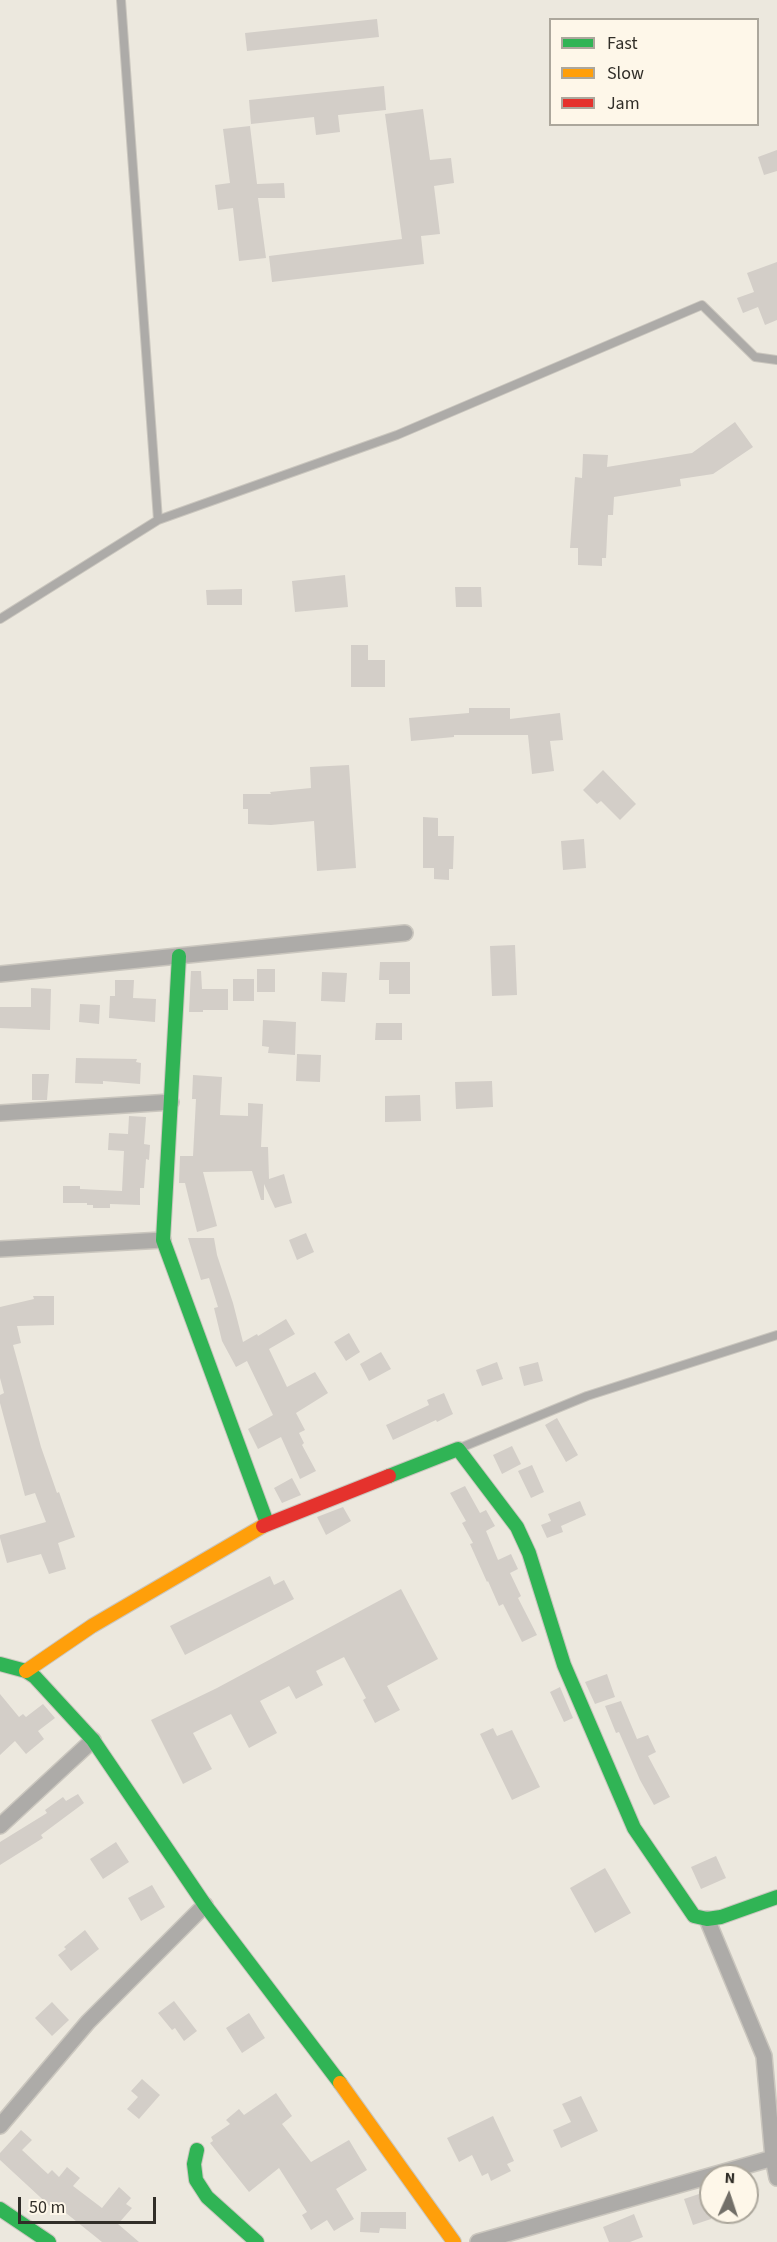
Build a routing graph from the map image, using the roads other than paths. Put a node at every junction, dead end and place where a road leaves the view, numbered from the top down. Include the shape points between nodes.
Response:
1 (121, 0) edge
2 (777, 360) edge
3 (158, 520) junction
4 (0, 619) edge
5 (405, 933) dead end
6 (179, 956) junction
7 (0, 974) edge
8 (171, 1102) junction
9 (0, 1113) edge
10 (163, 1240) junction
11 (0, 1249) edge
12 (777, 1335) edge
13 (458, 1449) junction
14 (267, 1523) junction
15 (0, 1664) edge
16 (26, 1671) junction
17 (93, 1740) junction
18 (0, 1826) edge
19 (777, 1897) edge
20 (205, 1905) junction
21 (707, 1919) junction
22 (0, 2126) edge
23 (197, 2150) dead end
24 (773, 2158) junction
25 (777, 2178) edge
26 (0, 2209) edge
27 (48, 2242) edge
28 (257, 2242) edge
29 (454, 2242) edge
30 (478, 2242) edge

1 - 3 lane
2 - 3 lane via 755,357 702,305 397,435
3 - 4 lane
5 - 6 street
6 - 7 street
6 - 8 street
8 - 9 street
8 - 10 street
10 - 11 street
10 - 14 street
12 - 13 lane via 587,1396
13 - 14 street
13 - 21 street via 517,1527 564,1665 634,1828 694,1916
14 - 16 street via 92,1626
15 - 16 street
16 - 17 street
17 - 18 street
17 - 20 street
19 - 21 street
20 - 22 street via 87,2022
20 - 29 street via 316,2050
21 - 24 street via 764,2056
23 - 28 street via 196,2180 207,2197
24 - 25 street
24 - 30 street
26 - 27 street

